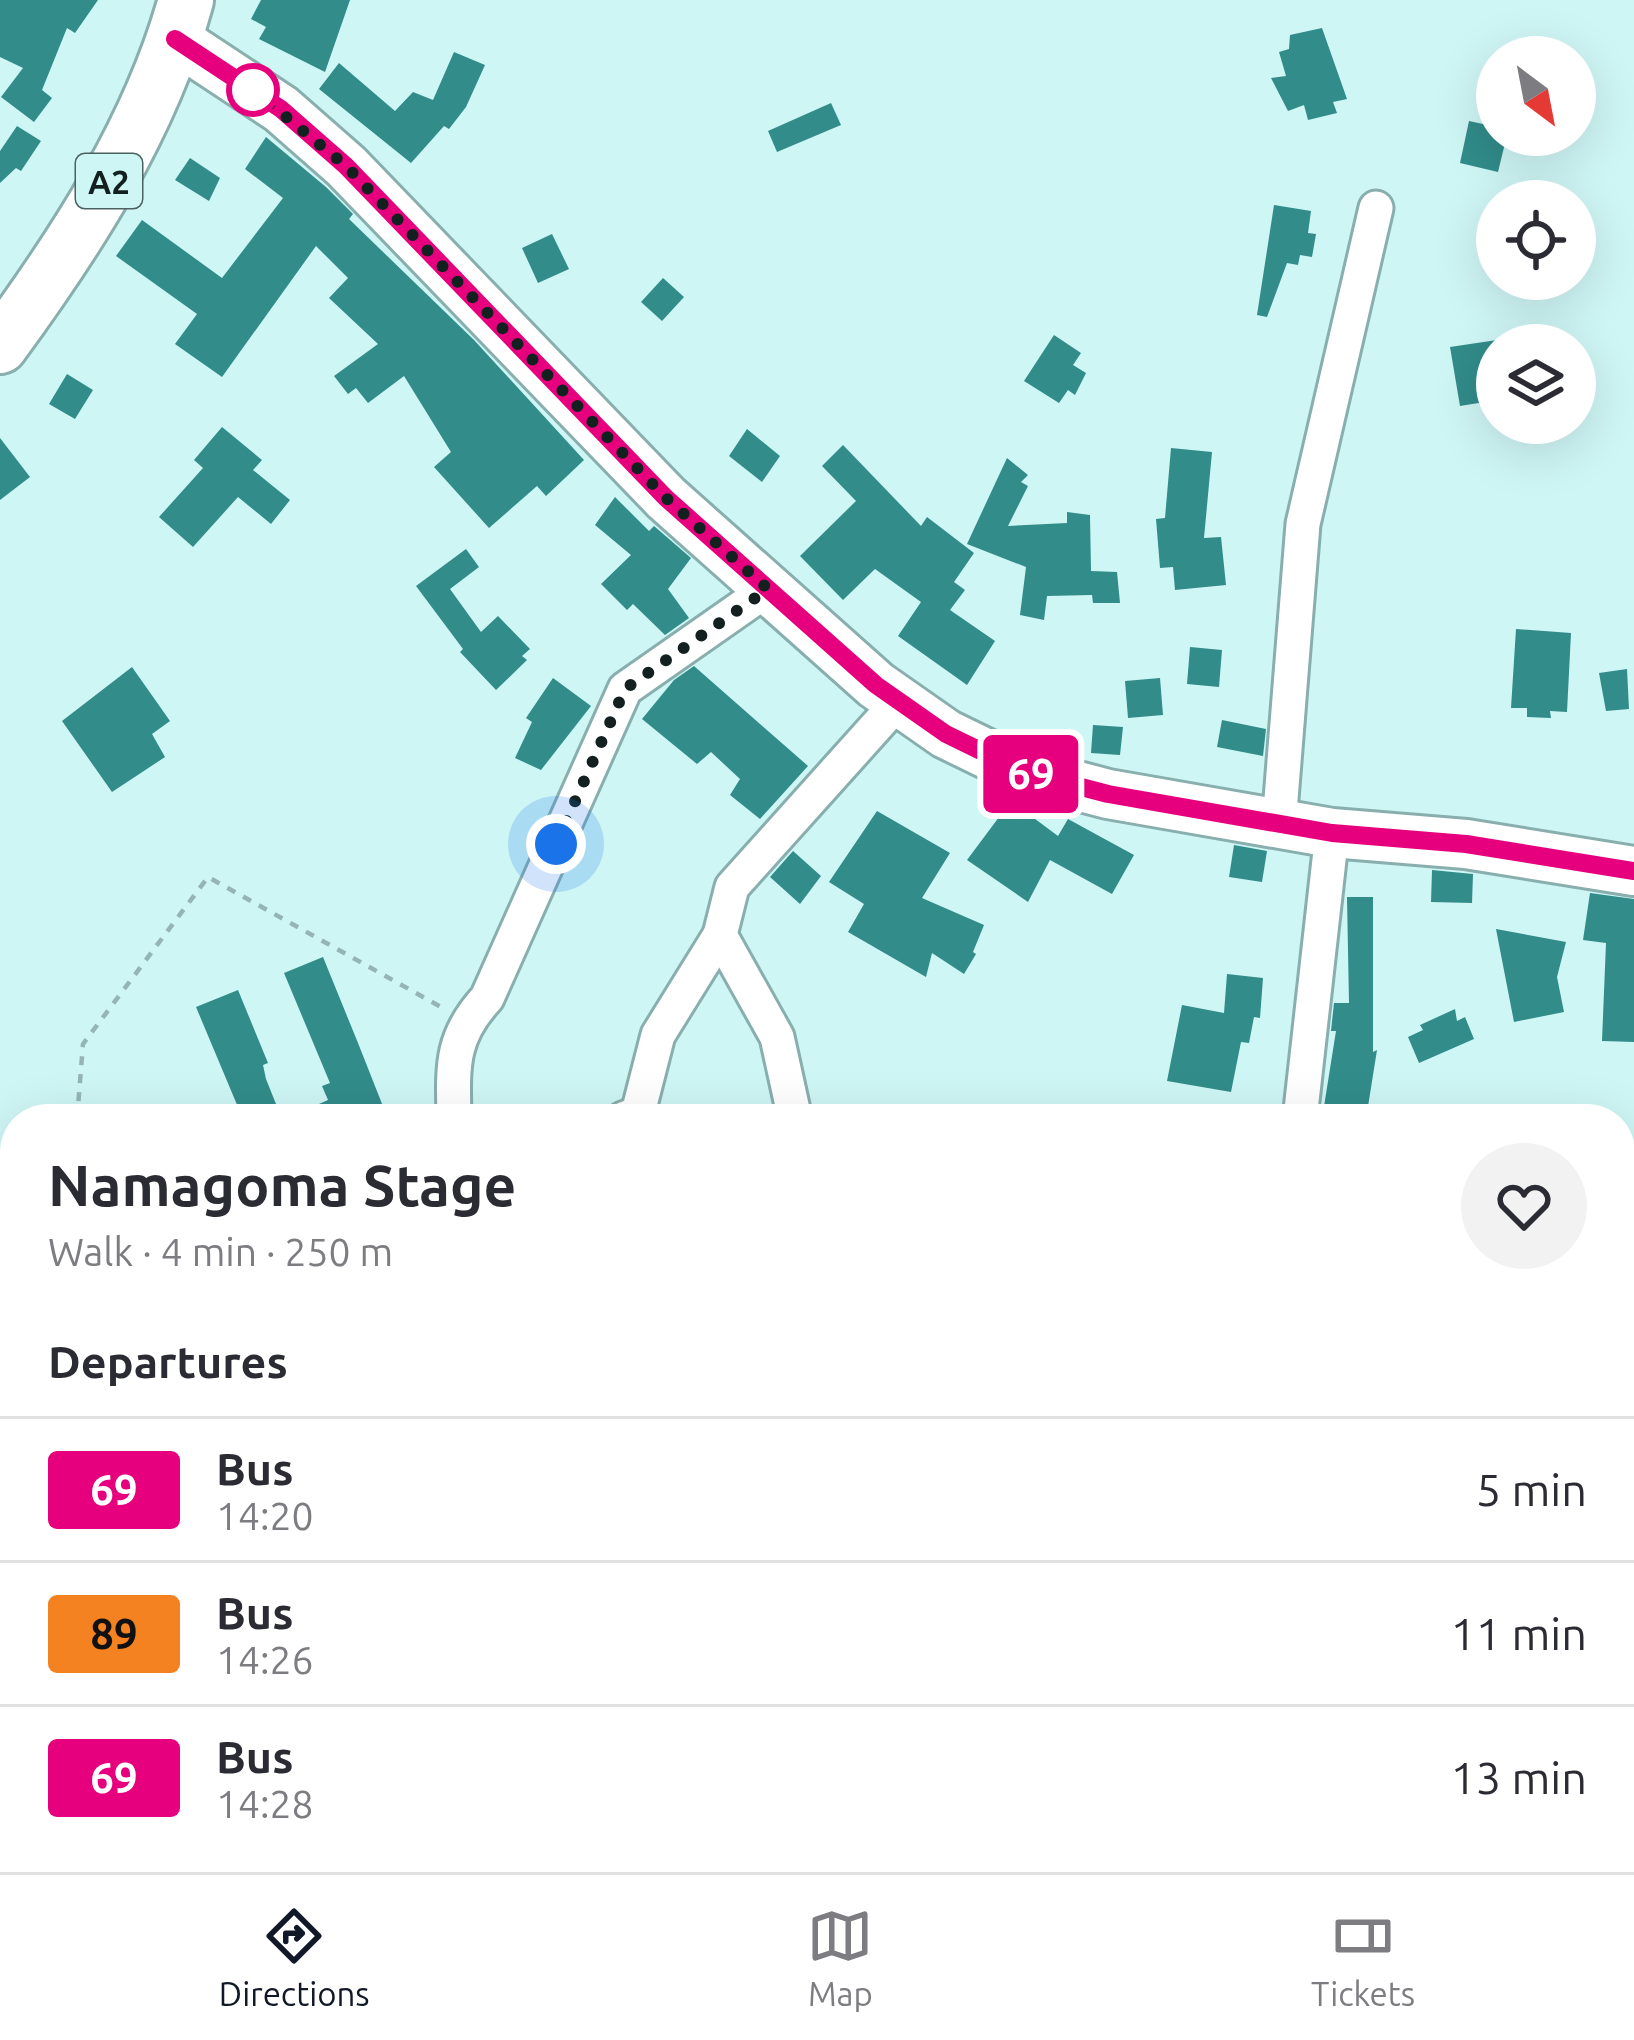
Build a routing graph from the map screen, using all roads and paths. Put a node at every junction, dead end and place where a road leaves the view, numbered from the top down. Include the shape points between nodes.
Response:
1 (180, 20) edge
2 (1376, 208) dead end
3 (0, 346) edge
4 (768, 589) junction
5 (899, 701) junction
6 (1279, 824) junction
7 (1332, 833) junction
8 (1634, 871) edge
9 (720, 934) junction
10 (446, 1009) dead end
11 (78, 1104) edge
12 (454, 1104) edge
13 (640, 1104) edge
14 (792, 1104) edge
15 (1302, 1104) edge

1 - 3 main road, A2 via 118,166
1 - 4 main road via 346,166 651,482
2 - 6 street via 1303,524
4 - 5 main road
4 - 12 street via 625,689 488,998 464,1024
5 - 6 main road via 1024,772
5 - 9 street via 733,887
6 - 7 main road
7 - 8 main road
7 - 15 street
9 - 13 street via 658,1034
9 - 14 street via 777,1037
10 - 11 path via 208,877 83,1043

